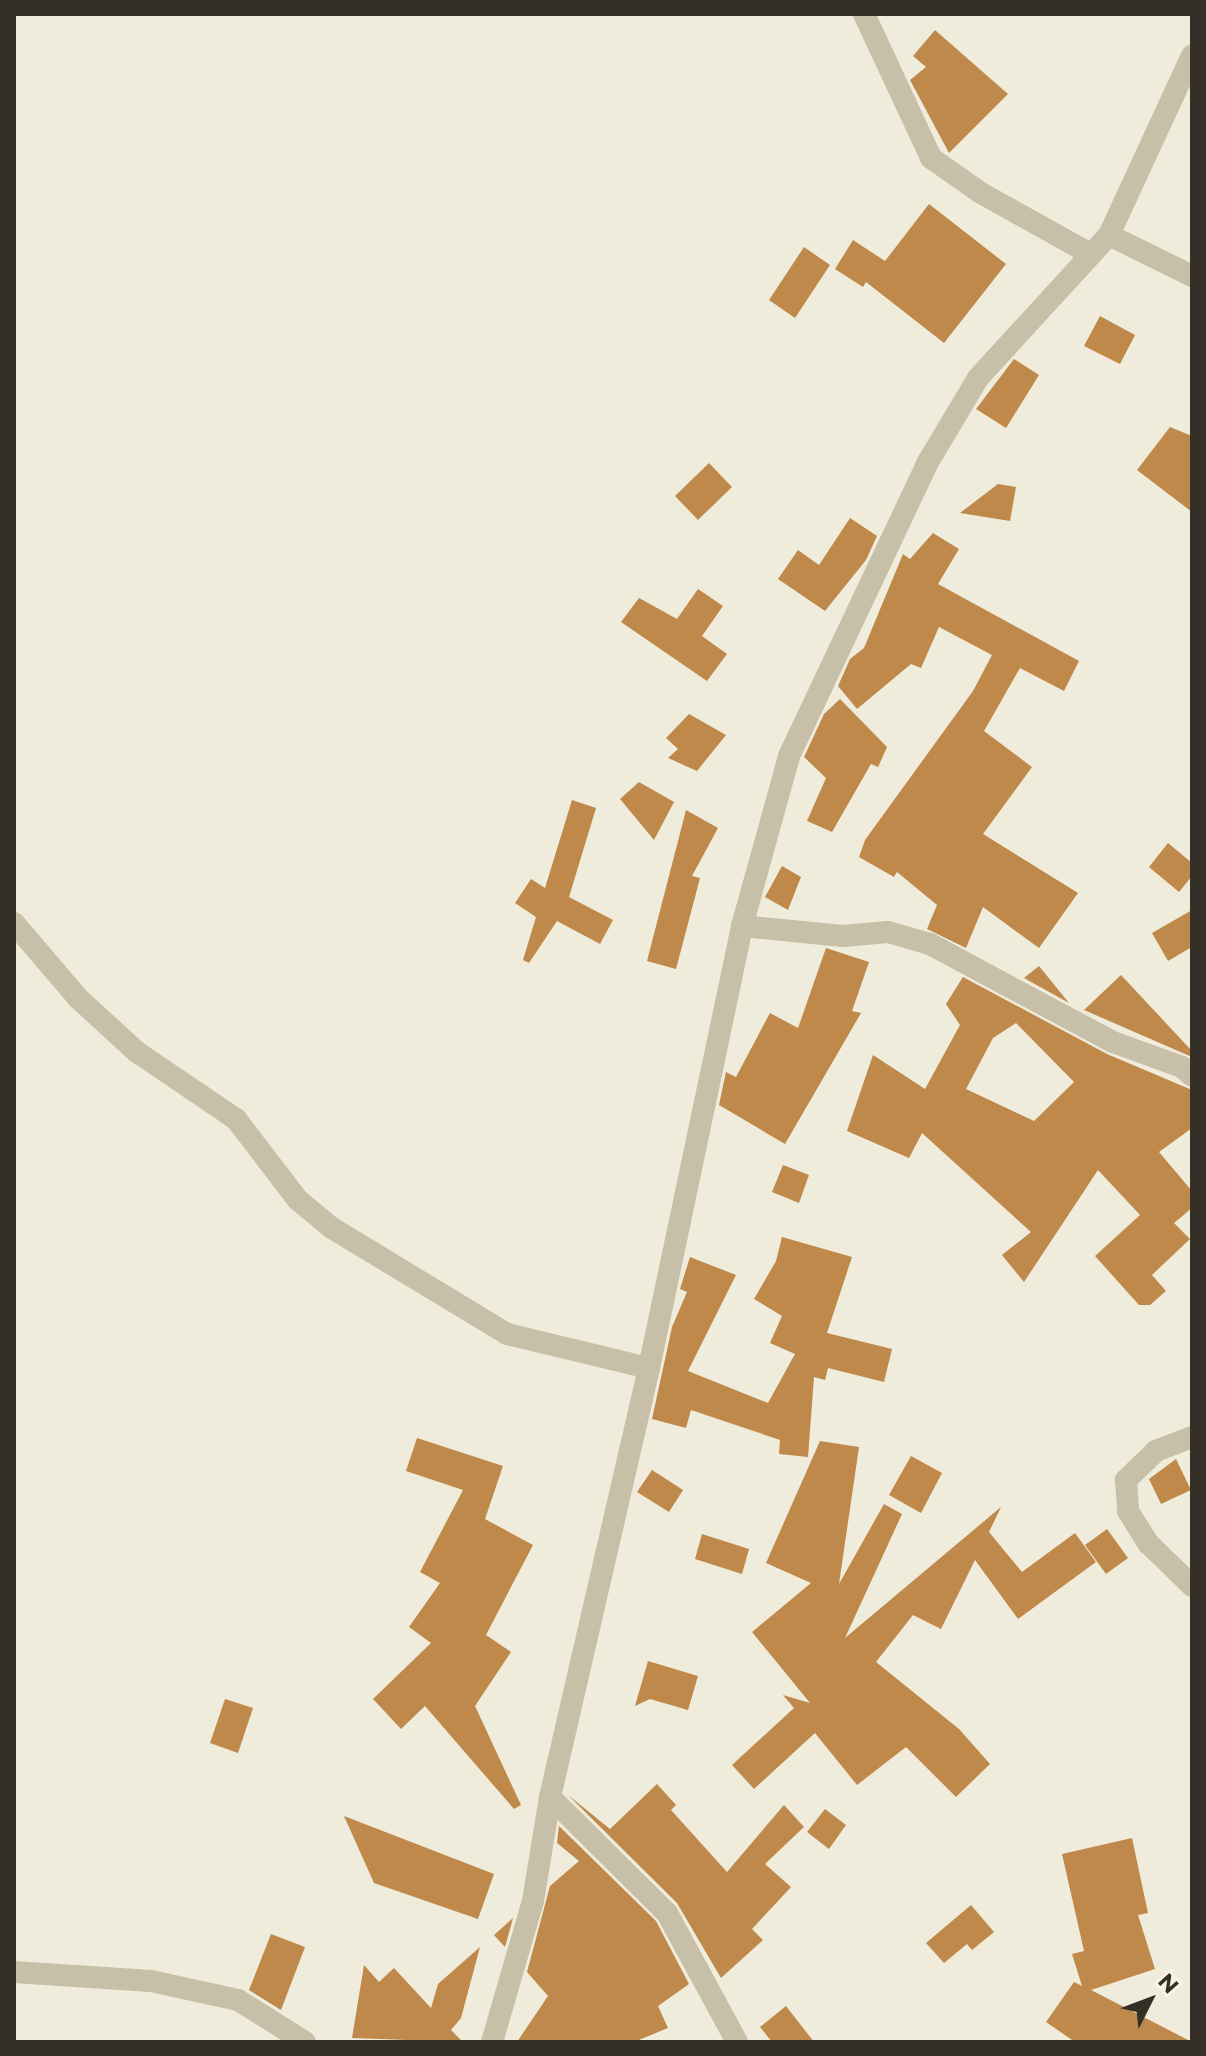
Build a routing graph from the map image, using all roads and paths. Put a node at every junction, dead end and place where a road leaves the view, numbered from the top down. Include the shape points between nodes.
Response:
1 (864, 14) edge
2 (1192, 55) edge
3 (1109, 235) junction
4 (1089, 253) junction
5 (1192, 276) edge
6 (14, 923) edge
7 (742, 926) junction
8 (1192, 1076) edge
9 (649, 1368) junction
10 (1192, 1437) edge
11 (1192, 1586) edge
12 (550, 1797) junction
13 (14, 1972) edge
14 (305, 2042) edge
15 (492, 2042) edge
16 (737, 2042) edge

1 - 4 street via 931,158 981,193
2 - 3 street
3 - 4 street
3 - 5 street
4 - 7 street via 1043,312 978,378 928,462 789,756
6 - 9 street via 78,998 137,1052 236,1119 298,1200 332,1228 507,1334
7 - 8 street via 843,936 888,932 930,944 1113,1042 1182,1067
7 - 9 street
9 - 12 street
10 - 11 street via 1156,1451 1126,1480 1128,1511 1149,1544
12 - 15 street via 533,1901
12 - 16 street via 667,1913
13 - 14 street via 151,1981 225,1997

